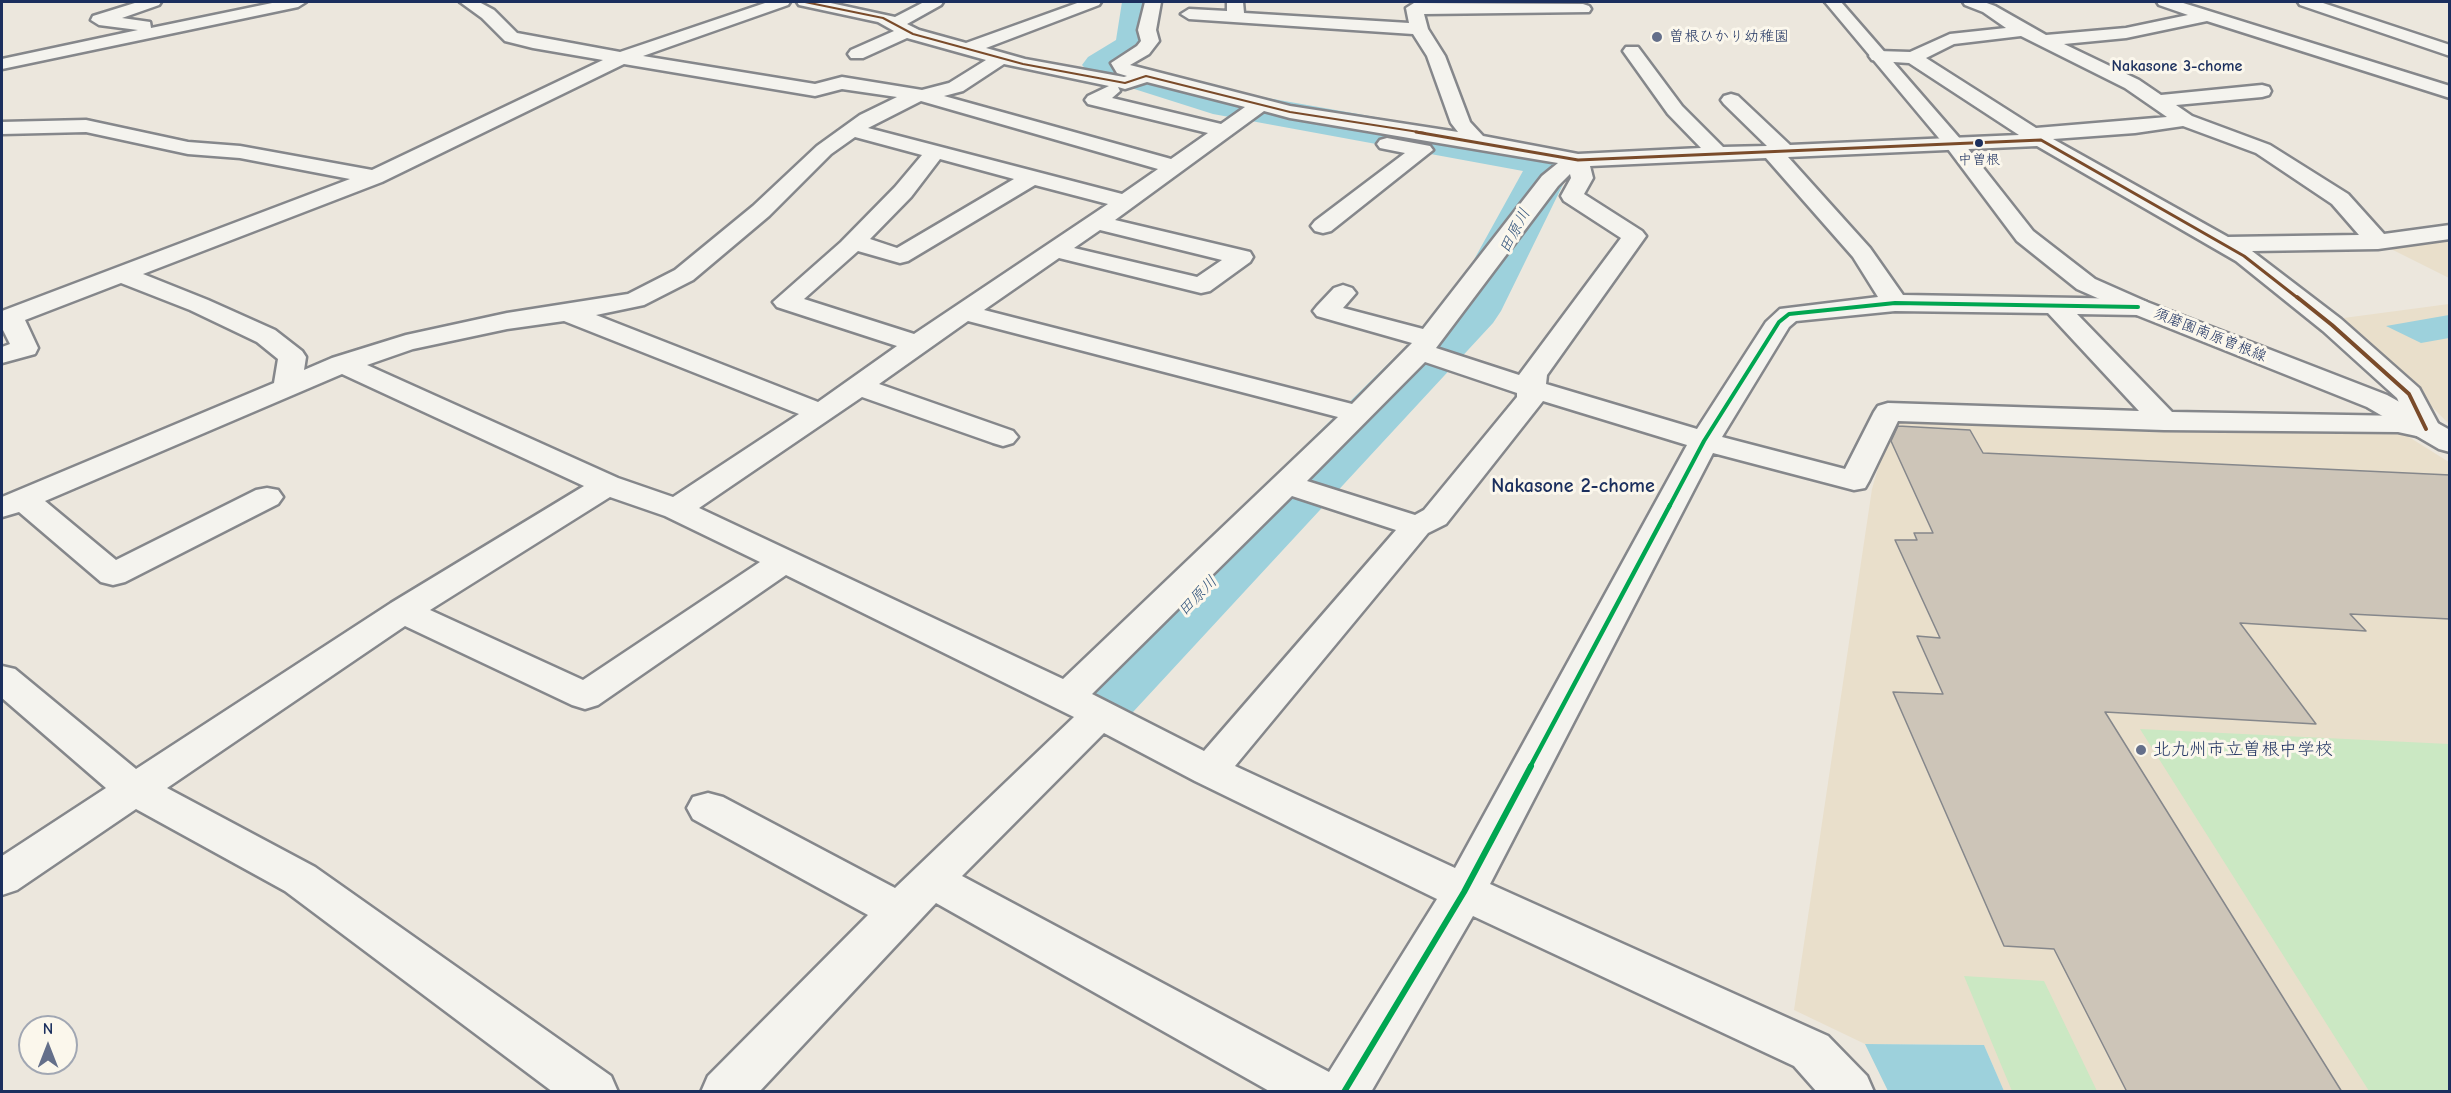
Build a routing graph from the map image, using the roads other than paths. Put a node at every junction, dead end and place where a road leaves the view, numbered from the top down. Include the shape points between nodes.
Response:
1 (153, 2) edge
2 (217, 2) edge
3 (298, 2) edge
4 (468, 2) edge
5 (782, 2) edge
6 (805, 2) edge
7 (935, 2) edge
8 (1093, 2) edge
9 (1153, 2) edge
10 (1833, 2) edge
11 (1971, 2) edge
12 (2165, 2) edge
13 (2306, 2) edge
14 (1414, 5) edge
15 (1480, 5) edge
16 (1235, 9) edge
17 (1583, 9) dead end
18 (1189, 14) dead end
19 (2209, 16) junction
20 (902, 28) junction
21 (1419, 29) junction
22 (2023, 31) junction
23 (2450, 32) edge
24 (2406, 35) junction
25 (2042, 41) junction
26 (966, 49) junction
27 (1632, 51) dead end
28 (2450, 51) edge
29 (857, 54) dead end
30 (1878, 56) junction
31 (623, 57) junction
32 (1001, 58) junction
33 (1913, 58) junction
34 (2, 64) edge
35 (1146, 76) junction
36 (1125, 83) junction
37 (2262, 91) dead end
38 (2450, 92) edge
39 (920, 95) junction
40 (1731, 100) dead end
41 (2157, 101) junction
42 (1252, 111) junction
43 (2185, 120) junction
44 (53, 126) junction
45 (2, 128) edge
46 (852, 130) junction
47 (1224, 131) junction
48 (2036, 137) junction
49 (1476, 141) junction
50 (1430, 143) junction
51 (2, 144) edge
52 (1954, 145) junction
53 (1778, 151) junction
54 (935, 152) junction
55 (1718, 154) junction
56 (1578, 160) junction
57 (1175, 166) junction
58 (374, 177) junction
59 (1033, 177) junction
60 (1126, 202) junction
61 (1094, 222) junction
62 (1323, 226) dead end
63 (2450, 232) edge
64 (854, 242) junction
65 (2378, 242) junction
66 (2222, 244) junction
67 (1054, 250) junction
68 (120, 274) junction
69 (1343, 293) dead end
70 (1895, 303) junction
71 (2056, 307) junction
72 (2138, 307) junction
73 (963, 312) junction
74 (567, 313) junction
75 (6, 319) edge
76 (916, 344) junction
77 (1424, 345) junction
78 (2, 355) edge
79 (342, 364) junction
80 (858, 386) junction
81 (286, 388) junction
82 (1532, 389) junction
83 (821, 413) junction
84 (1358, 414) junction
85 (2164, 421) junction
86 (2438, 436) edge
87 (1004, 437) dead end
88 (1704, 441) junction
89 (1286, 484) junction
90 (607, 485) junction
91 (267, 497) dead end
92 (13, 504) edge
93 (676, 509) junction
94 (1417, 526) junction
95 (785, 561) junction
96 (403, 611) junction
97 (2, 678) edge
98 (1083, 705) junction
99 (1209, 771) junction
100 (134, 789) junction
101 (708, 808) dead end
102 (2, 879) edge
103 (1464, 892) junction
104 (916, 896) junction
105 (593, 1092) edge
106 (726, 1092) edge
107 (1318, 1092) edge
108 (1344, 1092) edge
109 (1849, 1092) edge

1 - 2 street via 99,20 145,26
3 - 34 street
4 - 31 street via 488,14 511,37
5 - 31 street
6 - 20 street via 883,18
7 - 20 street
8 - 26 street
9 - 35 street via 1147,30 1150,41 1143,50 1120,63 1122,69
10 - 30 street, 須磨園南原曽根線
11 - 22 street
12 - 19 street
13 - 24 street
14 - 15 street
14 - 21 street
15 - 17 street
16 - 18 street
16 - 21 street
19 - 25 street via 2127,33
19 - 38 street
20 - 26 street
20 - 29 street
21 - 49 street via 1436,56 1461,123
22 - 25 street
22 - 33 street via 1950,39
23 - 24 street
24 - 28 street
25 - 41 street via 2132,84
26 - 32 street
27 - 55 street via 1675,110
30 - 33 street
30 - 52 street, 須磨園南原曽根線
31 - 39 street via 815,90 842,83
31 - 58 street
32 - 36 street
32 - 39 street via 956,87
33 - 48 street
35 - 36 street
35 - 42 street
36 - 47 street via 1095,100
37 - 41 street
39 - 46 street
39 - 57 street
40 - 53 street
41 - 43 street
42 - 47 street
42 - 50 street
43 - 48 street
43 - 65 street via 2263,149 2340,199
44 - 45 street
44 - 51 street
44 - 58 street via 86,126 188,148 240,152
46 - 54 street
46 - 74 street via 824,150 761,212 684,275 635,300
47 - 57 street
48 - 52 street
48 - 66 street
49 - 50 street
49 - 56 street
50 - 62 street
52 - 53 street
52 - 72 street, 須磨園南原曽根線 via 2025,236 2086,284
53 - 55 street
53 - 70 street via 1862,254
54 - 59 street
54 - 64 street
55 - 56 street
56 - 77 street via 1550,181
56 - 82 street via 1582,177 1572,196 1634,236 1533,375
57 - 60 street
58 - 68 street
59 - 60 street
59 - 64 street via 900,256
60 - 61 street
61 - 67 street
61 - 67 street via 1241,257 1201,286
63 - 65 street
64 - 76 street via 786,302
65 - 66 street
66 - 86 street via 2244,256 2332,325 2409,394
67 - 73 street
68 - 75 street
68 - 81 street via 266,336 292,357
69 - 77 street via 1326,311
70 - 71 street
70 - 88 street via 1789,314 1779,322
71 - 72 street
71 - 85 street
72 - 86 street, 須磨園南原曽根線 via 2377,401
73 - 76 street
73 - 84 street
74 - 79 street via 507,321 406,343
74 - 83 street
75 - 78 street via 25,348
76 - 80 street
77 - 82 street
77 - 84 street
79 - 81 street
79 - 90 street
80 - 83 street
80 - 87 street
81 - 92 street
82 - 88 street
82 - 94 street via 1531,398 1435,517
83 - 93 street
84 - 89 street
85 - 86 street via 2398,423
85 - 88 street via 1888,412 1854,481
88 - 103 street
89 - 94 street
89 - 98 street
90 - 93 street
90 - 96 street
91 - 92 street via 113,575
93 - 95 street
94 - 99 street
95 - 96 street via 585,696
95 - 98 street
96 - 100 street
97 - 100 street
98 - 99 street
98 - 104 street
99 - 103 street
100 - 102 street
100 - 105 street via 300,879
101 - 104 street
103 - 108 street
103 - 109 street via 1810,1051
104 - 106 street
104 - 107 street

